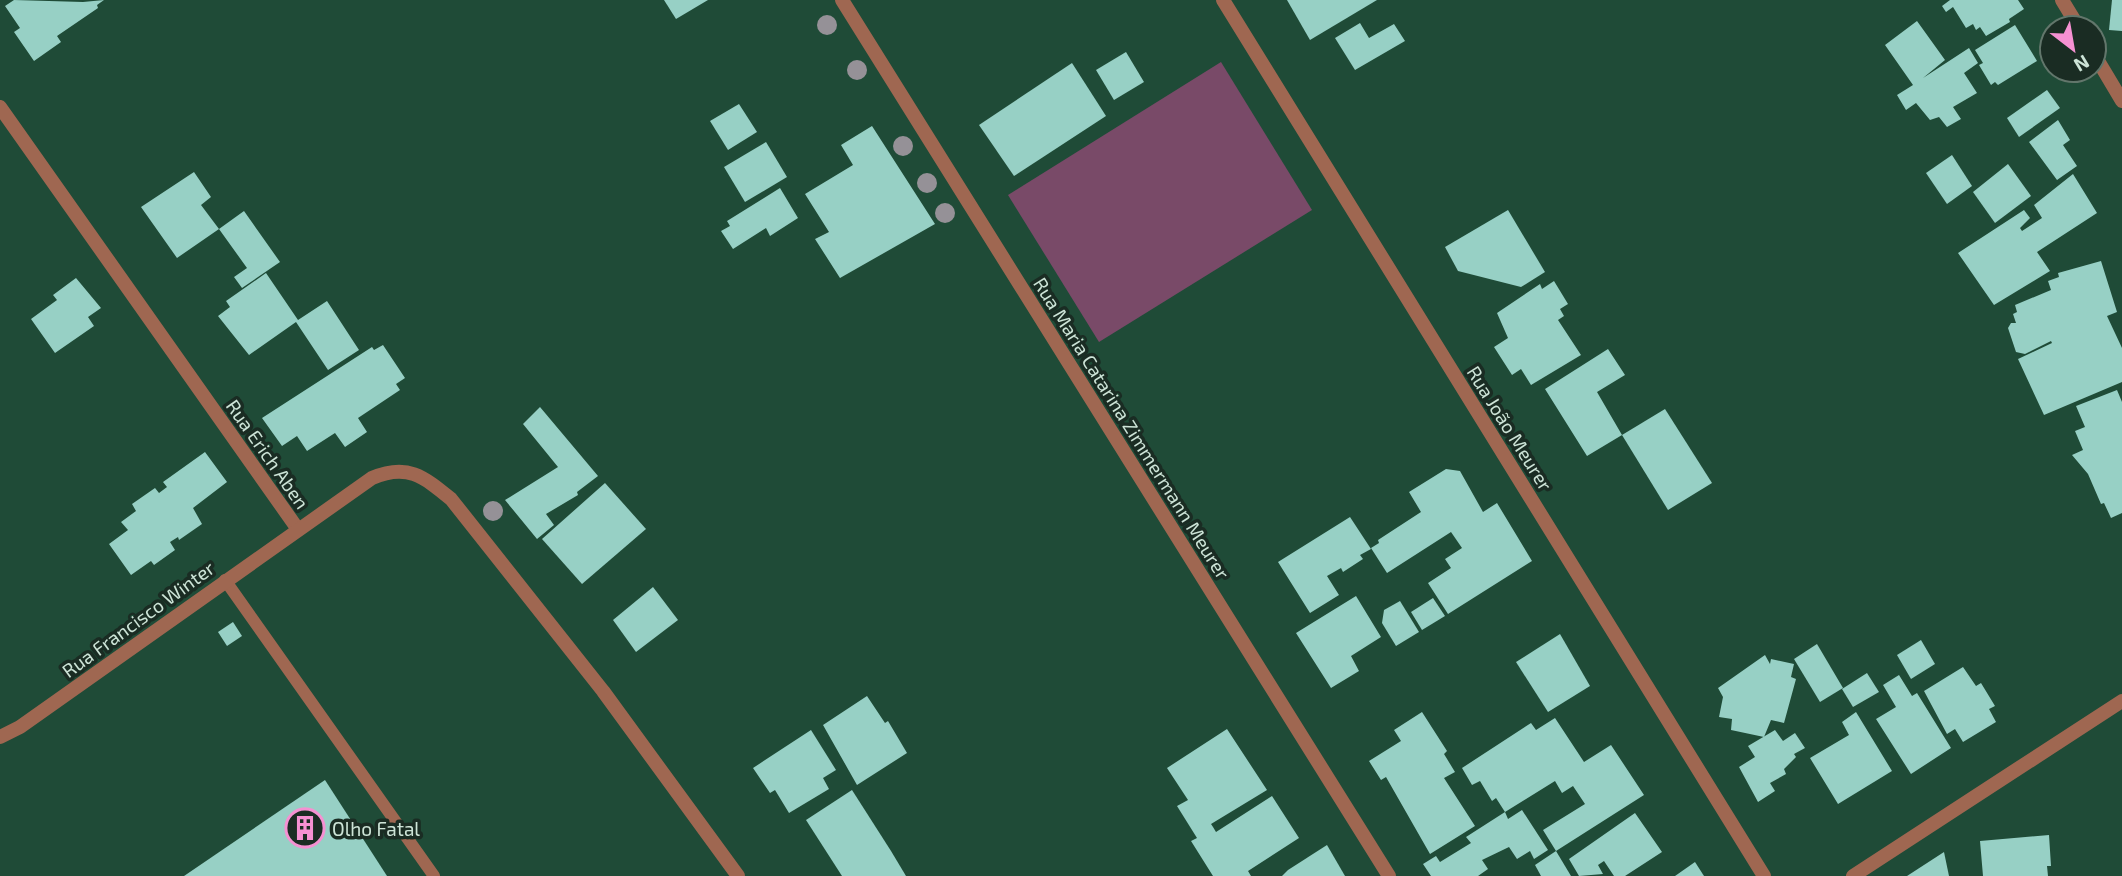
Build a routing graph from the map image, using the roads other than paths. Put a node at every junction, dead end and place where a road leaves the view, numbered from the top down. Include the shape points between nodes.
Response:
1 (842, 0) edge
2 (1223, 0) edge
3 (2108, 78) edge
4 (2122, 101) edge
5 (0, 107) edge
6 (297, 528) junction
7 (225, 580) junction
8 (2122, 701) edge
9 (0, 737) edge
10 (435, 876) edge
11 (738, 876) edge
12 (1389, 876) edge
13 (1764, 876) edge
14 (1853, 876) edge

1 - 12 street, Rua Maria Catarina Zimmermann Meurer
2 - 13 street, Rua João Meurer
3 - 4 street
5 - 6 street, Rua Erich Aben
6 - 7 street, Rua Francisco Winter
6 - 11 street, Rua Erich Aben via 391,470 427,479 451,499 603,691
7 - 9 street, Rua Francisco Winter
7 - 10 lane
8 - 14 street

